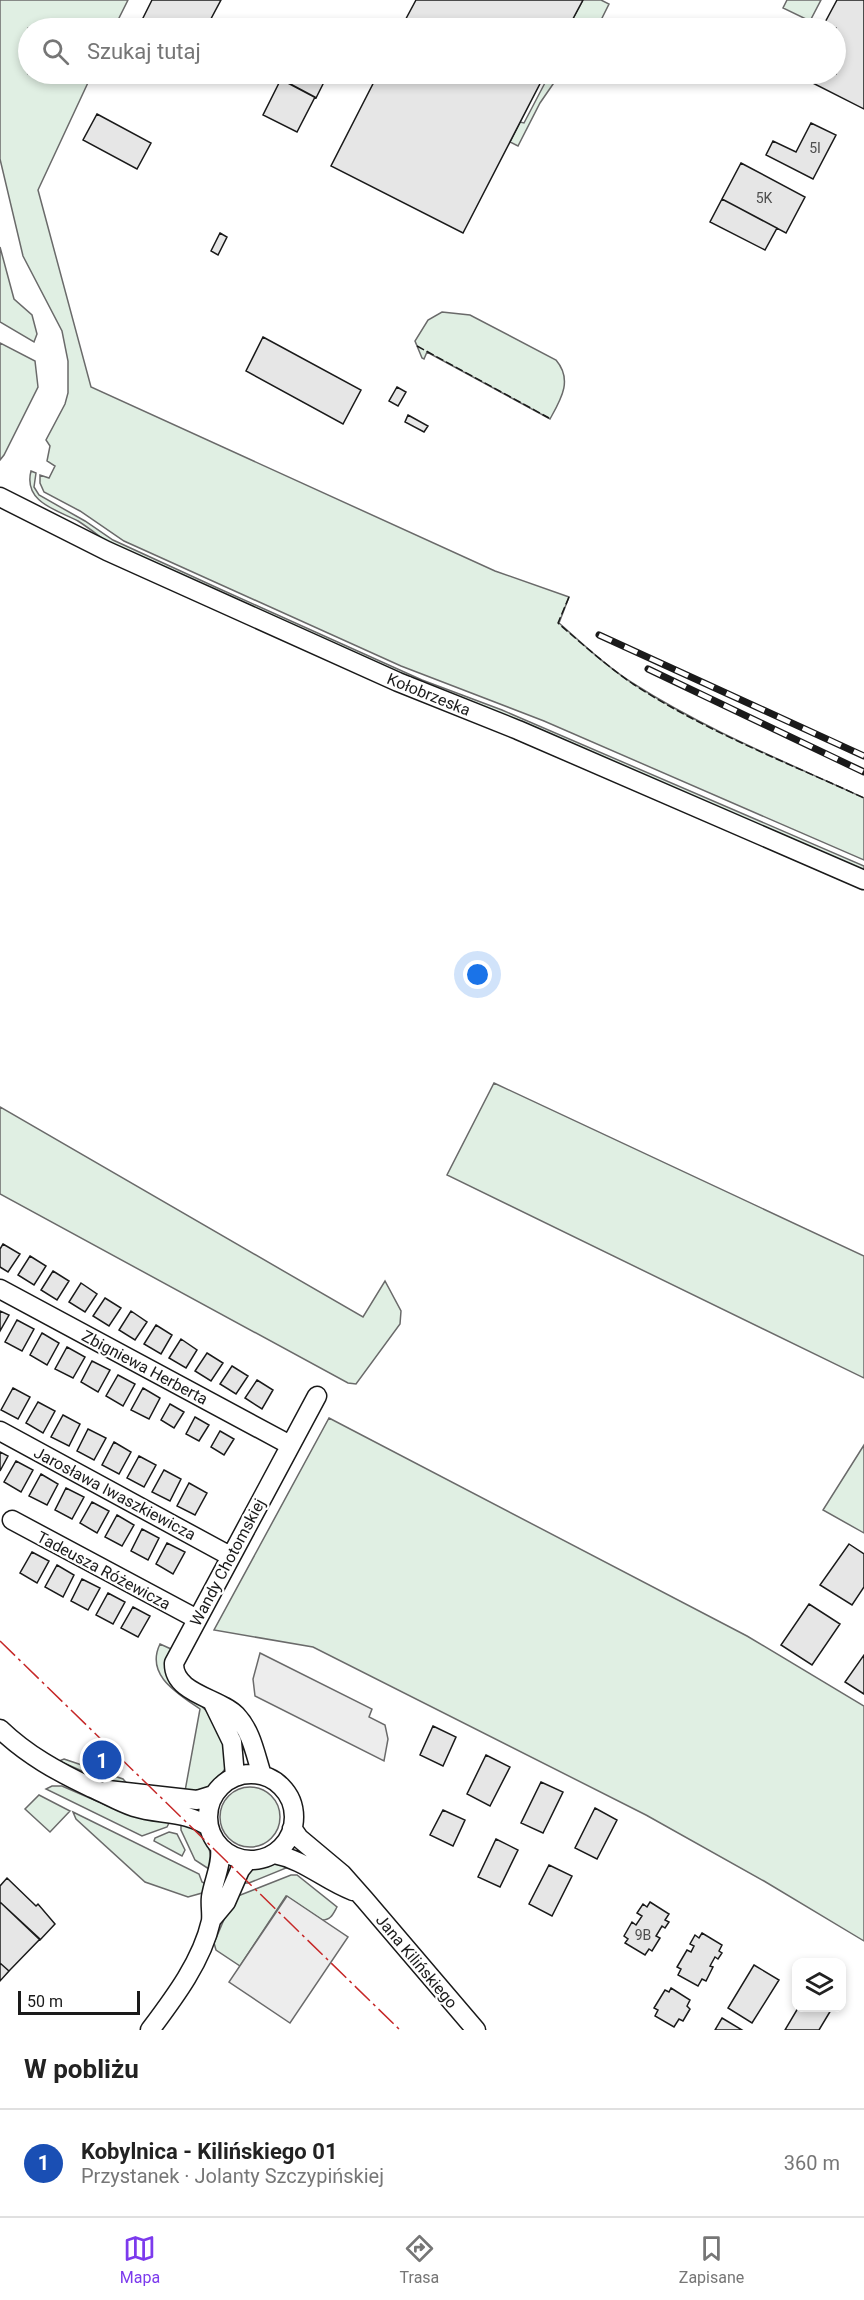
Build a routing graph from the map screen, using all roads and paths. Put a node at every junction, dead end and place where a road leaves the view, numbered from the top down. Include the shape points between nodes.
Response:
1 (0, 497) edge
2 (864, 880) edge
3 (0, 1289) edge
4 (317, 1396) dead end
5 (0, 1431) edge
6 (290, 1445) junction
7 (12, 1520) dead end
8 (230, 1556) junction
9 (197, 1619) junction
10 (213, 1703) junction
11 (0, 1729) edge
12 (262, 1775) junction
13 (235, 1776) junction
14 (96, 1789) junction
15 (213, 1795) junction
16 (209, 1827) junction
17 (292, 1828) junction
18 (220, 1847) junction
19 (274, 1854) junction
20 (248, 1860) junction
21 (357, 1893) junction
22 (211, 1920) junction
23 (150, 2030) edge
24 (476, 2030) edge

1 - 2 street, Kołobrzeska via 107,551 398,682
3 - 6 street, Zbigniewa Herberta
4 - 6 street, Wandy Chotomskiej
5 - 8 street, Jarosława Iwaszkiewicza
6 - 8 street, Wandy Chotomskiej
7 - 9 street, Tadeusza Różewicza
8 - 9 street, Wandy Chotomskiej
9 - 10 street, Wandy Chotomskiej via 174,1669 179,1680
10 - 12 street via 229,1709 247,1730
10 - 13 street via 232,1742
11 - 14 street via 46,1765
12 - 13 street
12 - 17 street via 277,1782 287,1794 294,1810
13 - 15 street
14 - 15 street via 197,1800
14 - 16 street via 135,1807 191,1818
15 - 16 street
16 - 18 street
17 - 19 street via 287,1842
17 - 21 street, Jana Kilińskiego
18 - 20 street via 230,1856
18 - 22 street
19 - 20 street
19 - 21 street, Jana Kilińskiego via 302,1862
20 - 22 street via 226,1902
21 - 24 street, Jana Kilińskiego
22 - 23 street via 191,1970

